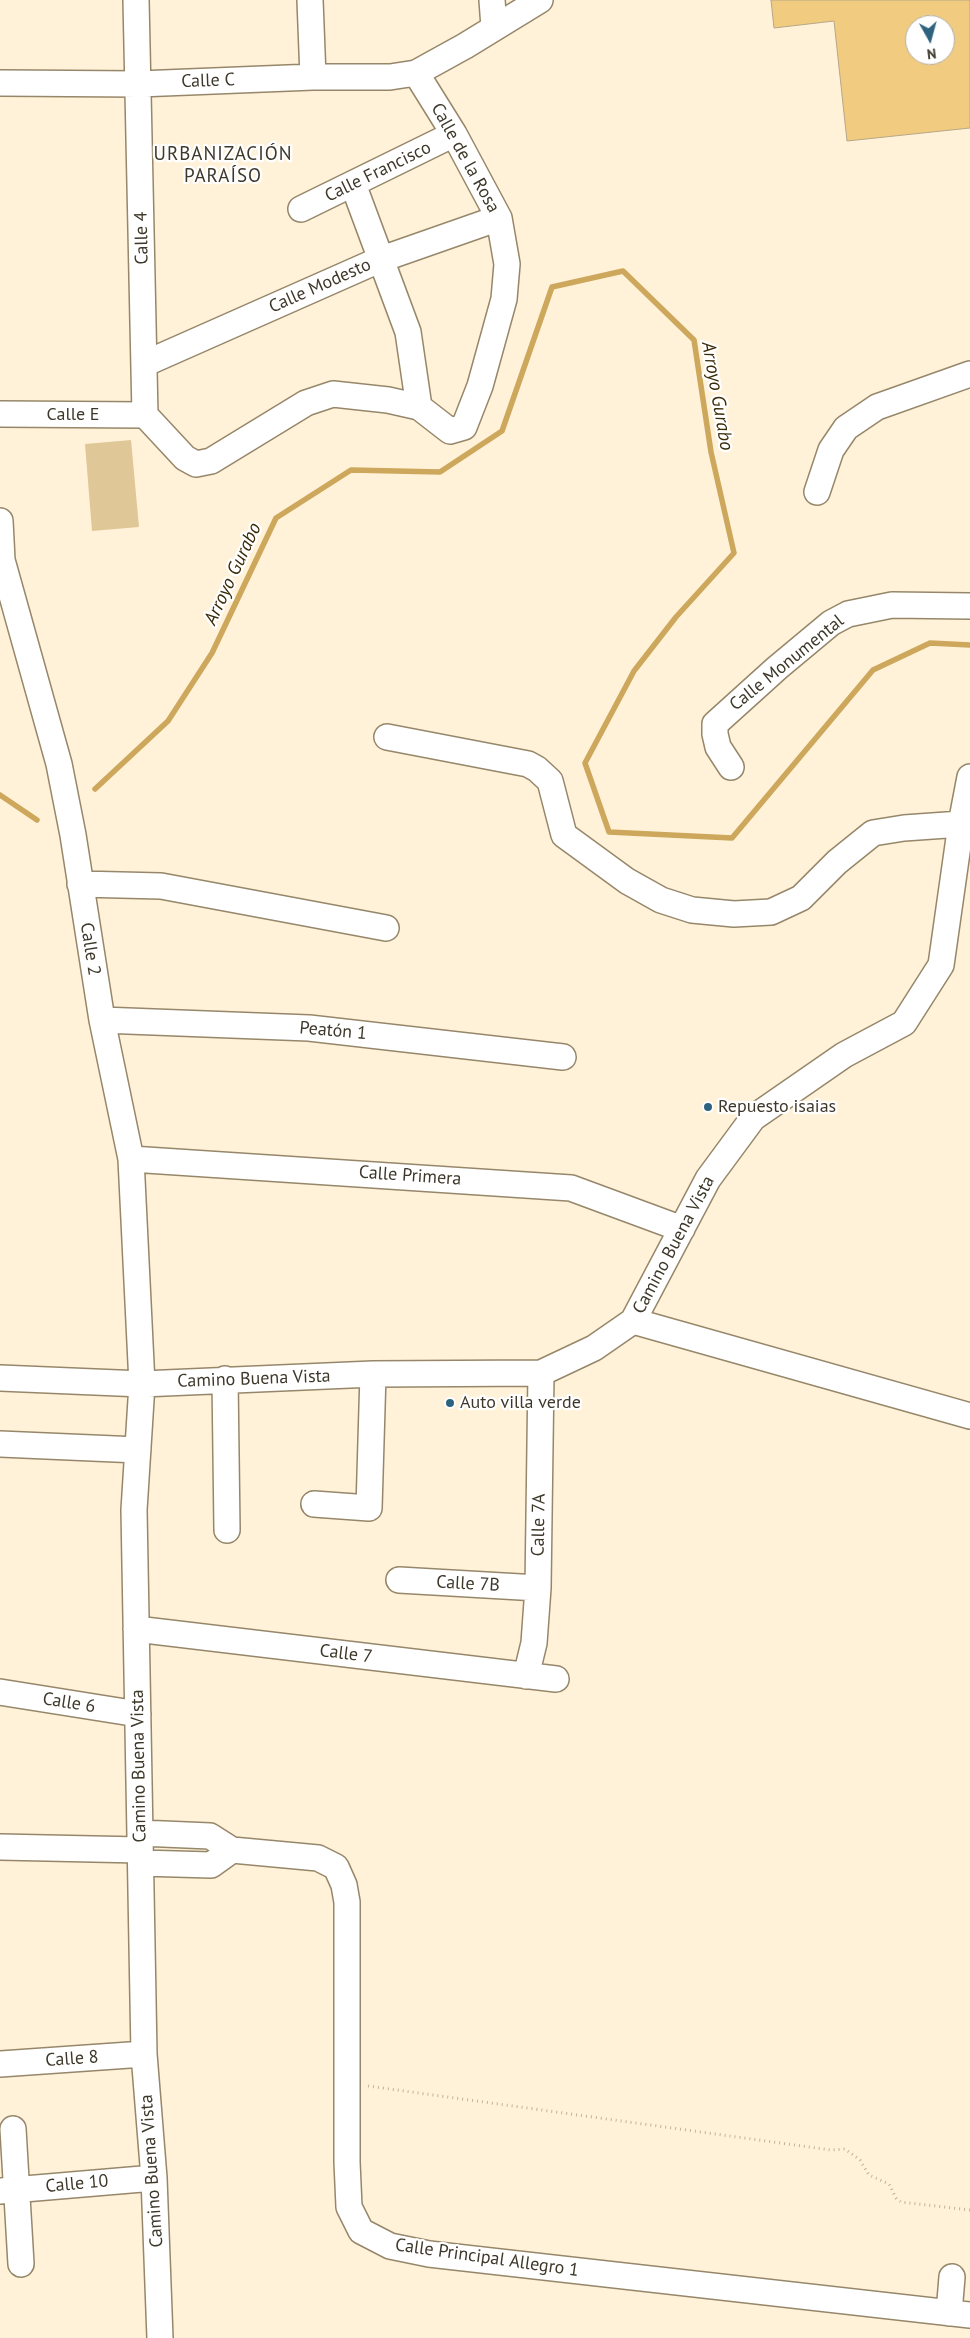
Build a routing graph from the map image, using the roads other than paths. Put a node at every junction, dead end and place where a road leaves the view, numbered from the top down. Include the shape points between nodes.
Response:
1 (136, 0) edge
2 (310, 0) edge
3 (492, 0) edge
4 (540, 0) edge
5 (494, 28) junction
6 (416, 73) junction
7 (313, 76) junction
8 (0, 84) edge
9 (139, 84) junction
10 (454, 134) junction
11 (353, 184) junction
12 (301, 209) dead end
13 (499, 218) junction
14 (379, 260) junction
15 (144, 364) junction
16 (970, 374) edge
17 (419, 407) junction
18 (0, 414) edge
19 (145, 415) junction
20 (817, 492) dead end
21 (0, 521) edge
22 (1, 560) edge
23 (970, 606) edge
24 (386, 736) dead end
25 (731, 767) dead end
26 (970, 777) edge
27 (961, 824) junction
28 (80, 884) junction
29 (386, 928) dead end
30 (102, 1020) junction
31 (563, 1057) dead end
32 (131, 1159) junction
33 (682, 1229) junction
34 (633, 1321) junction
35 (541, 1373) junction
36 (373, 1374) junction
37 (0, 1378) edge
38 (224, 1379) junction
39 (142, 1384) junction
40 (970, 1416) edge
41 (0, 1444) edge
42 (138, 1450) junction
43 (314, 1504) dead end
44 (227, 1530) dead end
45 (399, 1580) dead end
46 (538, 1588) junction
47 (136, 1629) junction
48 (526, 1676) junction
49 (556, 1679) dead end
50 (0, 1692) edge
51 (138, 1714) junction
52 (0, 1847) edge
53 (140, 1848) junction
54 (144, 2054) junction
55 (0, 2064) edge
56 (13, 2129) dead end
57 (154, 2178) junction
58 (8, 2190) edge
59 (21, 2264) dead end
60 (952, 2277) dead end
61 (959, 2314) edge
62 (160, 2338) edge

1 - 9 street, Calle 4
2 - 7 street
3 - 5 street
4 - 5 street
5 - 6 street
6 - 7 street, Calle C via 390,77
6 - 10 street, Calle de la Rosa
7 - 9 street, Calle C
8 - 9 street, Calle C
9 - 15 street, Calle 4
10 - 11 street, Calle Francisco
10 - 13 street, Calle de la Rosa
11 - 12 street, Calle Francisco
11 - 14 street
13 - 14 street, Calle Modesto
13 - 17 street, Calle de la Rosa via 507,280 480,386 467,421 464,427 450,431
14 - 15 street, Calle Modesto
14 - 17 street via 408,332
15 - 19 street, Calle 4
16 - 20 street via 877,407 846,428 831,450
17 - 19 street via 333,394 306,404 211,461 196,464 185,458
18 - 19 street, Calle E
21 - 22 street, Calle 2
22 - 28 street, Calle 2 via 59,764
23 - 25 street, Calle Monumental via 892,605 848,614 831,623 715,724 718,747
24 - 27 street via 528,764 537,769 550,782 564,835 661,900 692,910 734,914 771,912 801,898 837,862 872,834
26 - 27 street, Camino Buena Vista
27 - 33 street, Camino Buena Vista via 941,965 904,1023 844,1055 754,1118 708,1179
28 - 29 street via 161,886
28 - 30 street, Calle 2
30 - 31 street, Peatón 1 via 309,1028
30 - 32 street, Calle 2
32 - 33 street, Calle Primera via 571,1188
32 - 39 street, Calle 2
33 - 34 street, Camino Buena Vista
34 - 35 street, Camino Buena Vista via 594,1348
34 - 40 street
35 - 36 street, Camino Buena Vista
35 - 46 street, Calle 7A
36 - 38 street, Camino Buena Vista
36 - 43 street via 370,1508
37 - 39 street
38 - 39 street, Camino Buena Vista
38 - 44 street
39 - 42 street, Camino Buena Vista
41 - 42 street
42 - 47 street, Camino Buena Vista via 134,1510
45 - 46 street, Calle 7B
46 - 48 street, Calle 7A via 534,1643
47 - 48 street, Calle 7
47 - 51 street, Camino Buena Vista
48 - 49 street, Calle 7
50 - 51 street, Calle 6
51 - 53 street, Camino Buena Vista
52 - 53 street, Calle Principal Allegro 1
53 - 54 street, Camino Buena Vista
53 - 61 street, Calle Principal Allegro 1 via 210,1836 232,1850 318,1858 336,1868 347,1902 349,2207 361,2231 390,2246 429,2254
54 - 55 street, Calle 8
54 - 57 street, Camino Buena Vista
56 - 58 street
57 - 58 street, Calle 10
57 - 62 street, Camino Buena Vista
58 - 59 street
60 - 61 street

